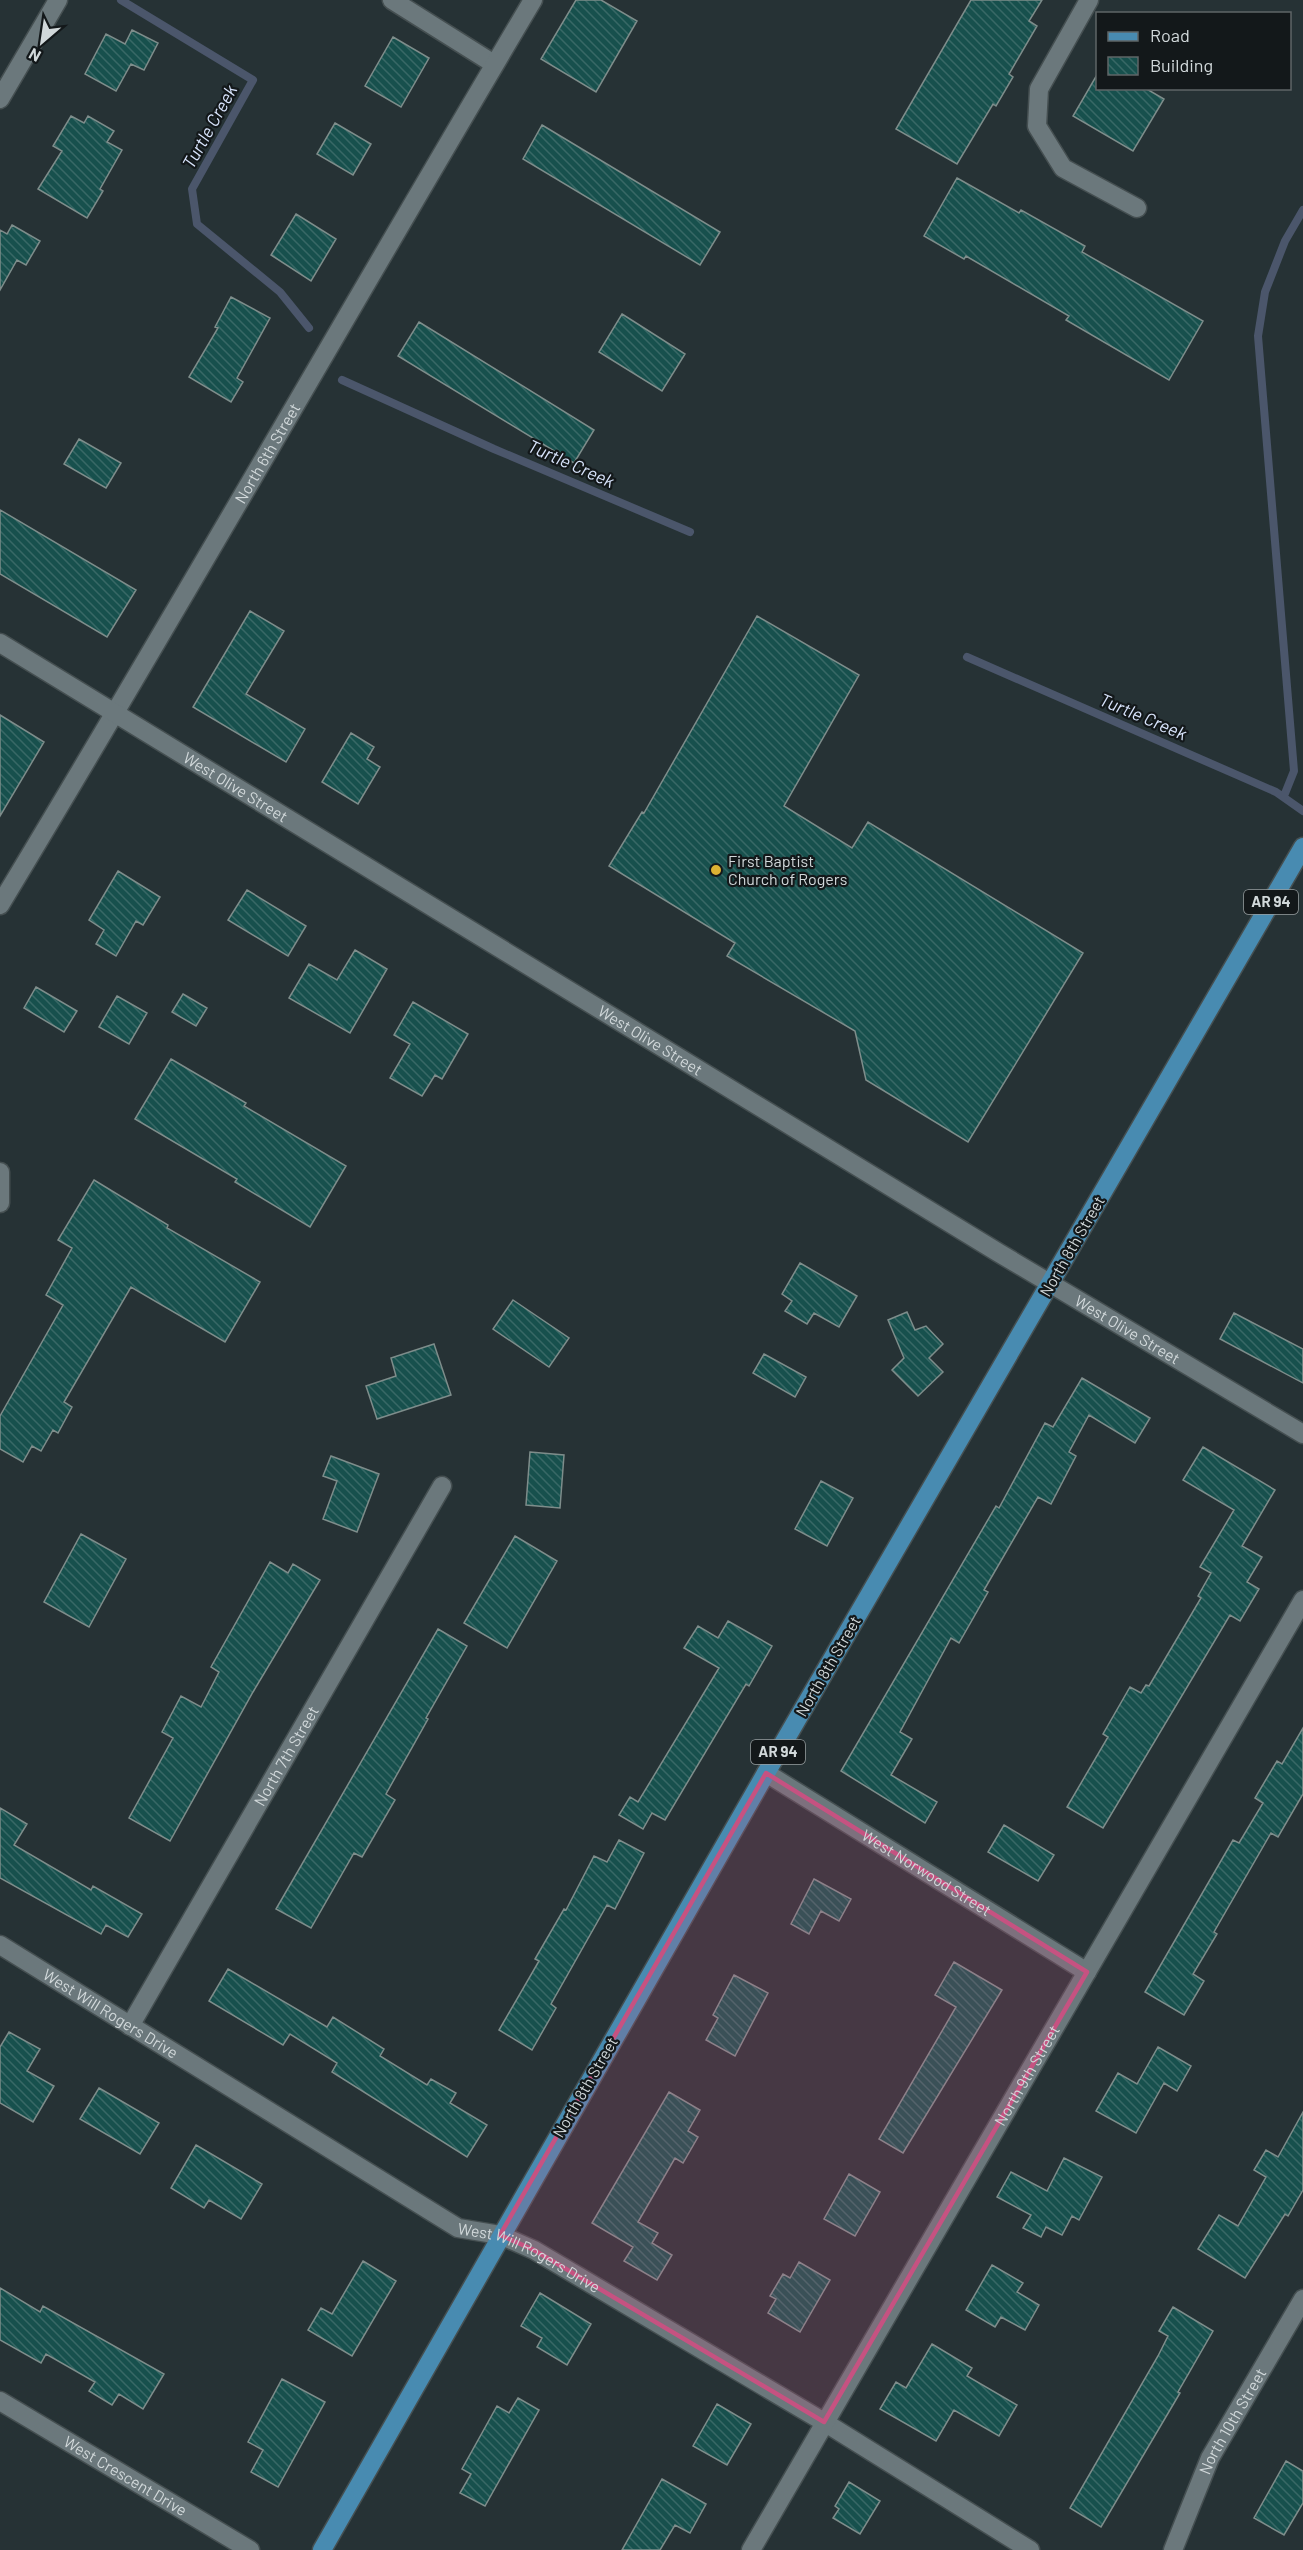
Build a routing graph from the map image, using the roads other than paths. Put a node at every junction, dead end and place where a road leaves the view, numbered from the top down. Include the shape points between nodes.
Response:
1 (58, 0) edge
2 (392, 0) edge
3 (533, 0) edge
4 (1089, 0) edge
5 (494, 64) junction
6 (0, 99) edge
7 (1137, 208) dead end
8 (0, 643) edge
9 (115, 715) junction
10 (1303, 847) edge
11 (0, 905) edge
12 (0, 1172) edge
13 (0, 1203) edge
14 (1050, 1284) junction
15 (1303, 1434) edge
16 (442, 1486) dead end
17 (1303, 1600) edge
18 (766, 1773) junction
19 (0, 1945) edge
20 (1088, 1972) junction
21 (130, 2026) junction
22 (500, 2235) junction
23 (1303, 2299) edge
24 (0, 2401) edge
25 (824, 2422) junction
26 (250, 2550) edge
27 (322, 2550) edge
28 (751, 2550) edge
29 (1030, 2550) edge
30 (1173, 2550) edge

1 - 6 street
2 - 5 street
3 - 5 street, North 6th Street
4 - 7 street via 1039,89 1037,126 1063,168
5 - 9 street, North 6th Street
8 - 9 street, West Olive Street
9 - 11 street, North 6th Street
9 - 14 street, West Olive Street
10 - 14 main road, North 8th Street / AR 94
12 - 13 street
14 - 15 street, West Olive Street
14 - 18 main road, North 8th Street / AR 94
16 - 21 street, North 7th Street
17 - 20 street, North 9th Street
18 - 20 street, West Norwood Street
18 - 22 main road, North 8th Street / AR 94
19 - 21 street, West Will Rogers Drive
20 - 25 street, North 9th Street
21 - 22 street, West Will Rogers Drive via 458,2228
22 - 25 street, West Will Rogers Drive via 534,2250
22 - 27 main road, North 8th Street / AR 94
23 - 30 street, North 10th Street via 1210,2458
24 - 26 street, West Crescent Drive
25 - 28 street, North 9th Street
25 - 29 street, West Will Rogers Drive

